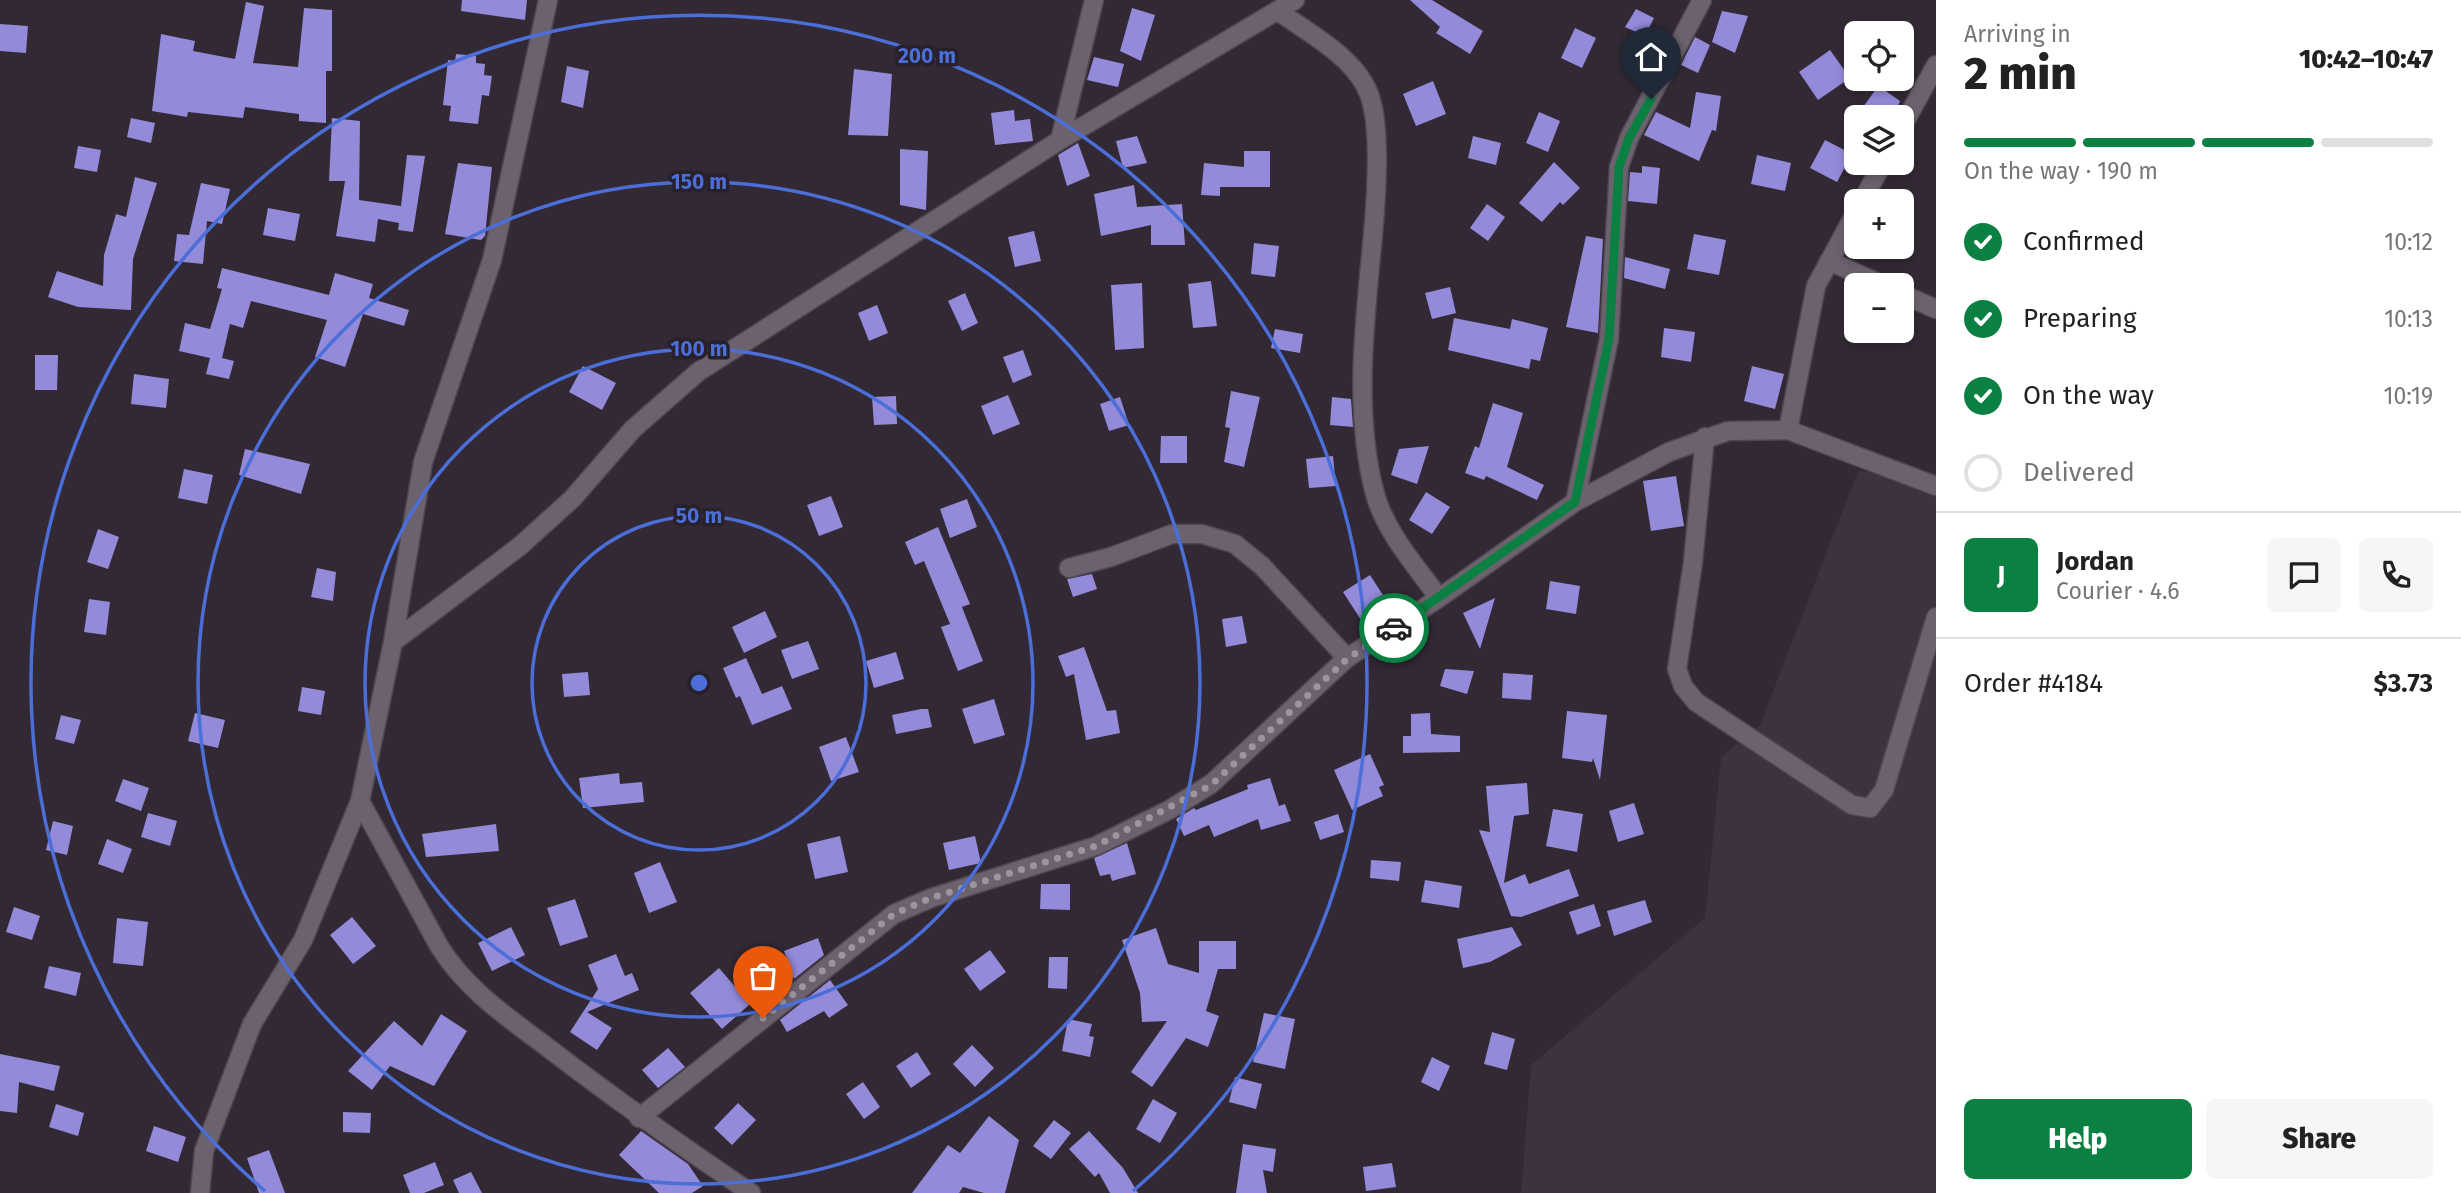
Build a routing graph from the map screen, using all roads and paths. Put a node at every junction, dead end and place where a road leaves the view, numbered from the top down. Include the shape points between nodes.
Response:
1 (548, 0) edge
2 (1094, 0) edge
3 (1295, 0) edge
4 (1702, 0) edge
5 (1279, 12) junction
6 (1936, 65) edge
7 (1914, 105) edge
8 (1060, 140) junction
9 (1844, 234) edge
10 (1829, 261) junction
11 (1856, 273) edge
12 (1914, 299) edge
13 (1936, 309) edge
14 (1787, 430) junction
15 (1705, 437) junction
16 (1936, 485) edge
17 (1575, 502) junction
18 (1069, 568) dead end
19 (1439, 598) junction
20 (1936, 617) edge
21 (393, 642) junction
22 (1347, 659) junction
23 (360, 801) junction
24 (639, 1118) junction
25 (200, 1193) edge
26 (751, 1193) edge

1 - 21 street via 492,260 423,463
2 - 8 street
3 - 5 street
4 - 17 street via 1629,138 1619,167 1609,339
5 - 8 street
5 - 19 street via 1345,58 1370,96 1377,197 1366,313 1364,427 1376,495 1386,519
6 - 7 street
8 - 21 street via 698,372 633,429 572,499 520,546
9 - 10 street
10 - 11 street
10 - 14 street via 1816,286
12 - 13 street
14 - 15 street via 1728,431
14 - 16 street
15 - 17 street
15 - 20 street via 1677,669 1696,702 1852,805 1870,808 1884,790
17 - 19 street
18 - 22 street via 1172,534 1202,534 1235,544 1262,566
19 - 22 street
21 - 23 street
22 - 24 street via 1211,785 1169,810 1096,846 894,914
23 - 24 street via 452,965 482,999
23 - 25 street via 303,940 252,1024 204,1151
24 - 26 street

